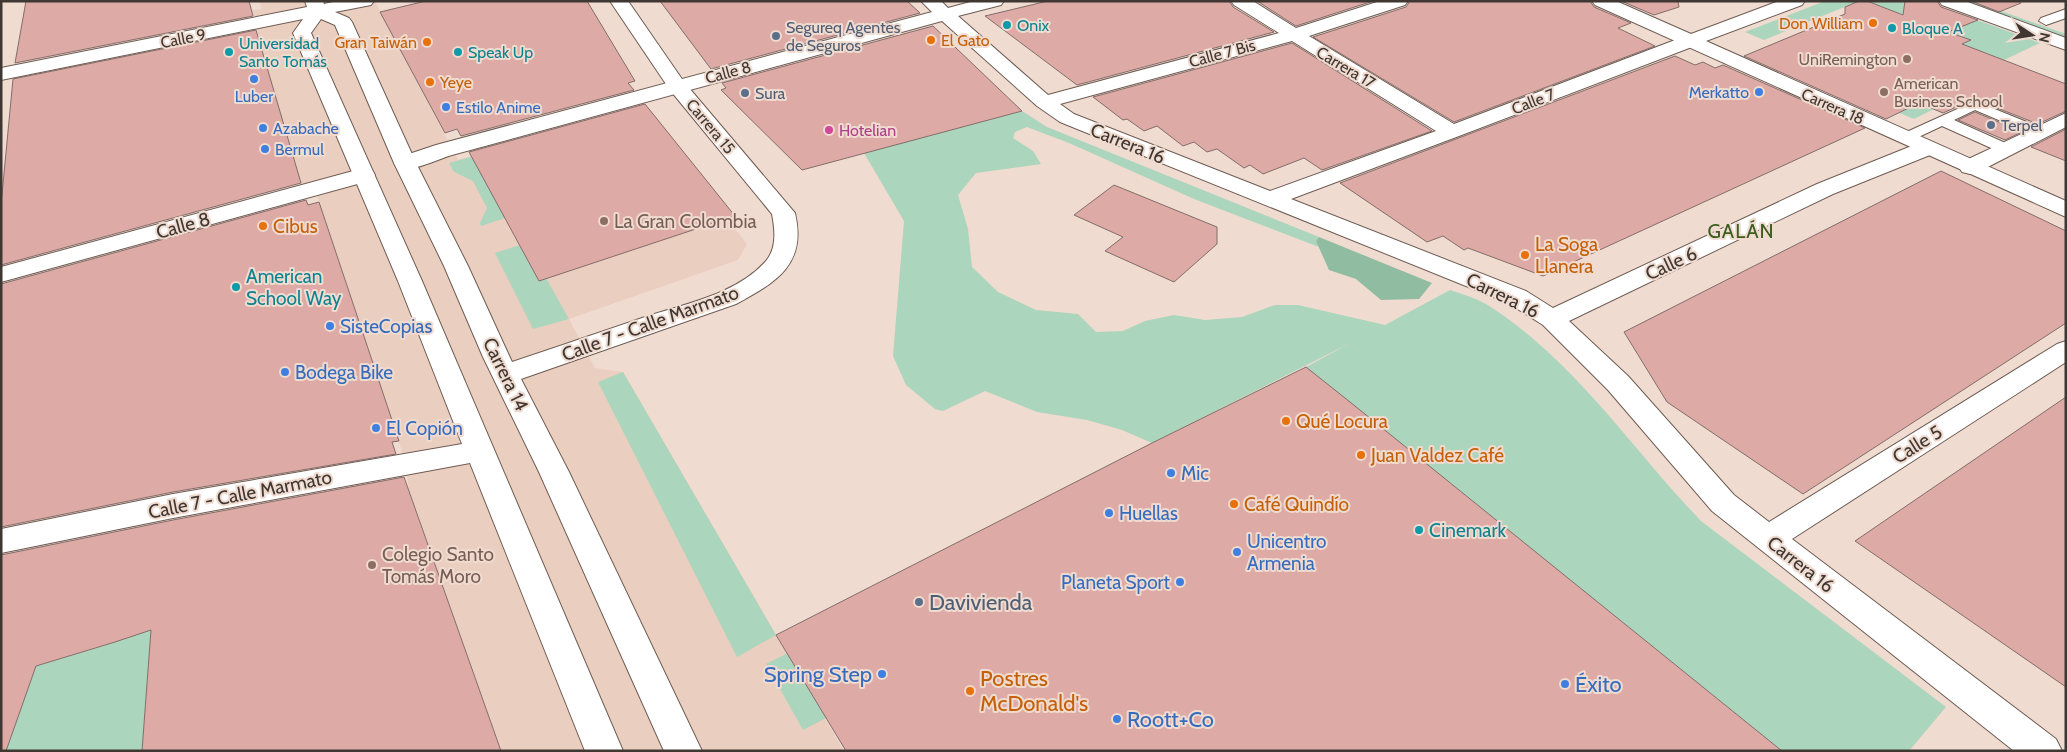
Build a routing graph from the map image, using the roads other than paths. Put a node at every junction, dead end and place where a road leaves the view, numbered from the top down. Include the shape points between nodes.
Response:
1 (365, 1) edge
2 (619, 1) edge
3 (995, 1) edge
4 (1240, 1) edge
5 (1399, 1) edge
6 (1601, 1) edge
7 (1796, 1) edge
8 (1948, 1) edge
9 (1989, 1) edge
10 (316, 6) edge
11 (938, 8) edge
12 (2066, 13) edge
13 (2046, 21) junction
14 (2066, 28) edge
15 (1292, 35) junction
16 (1690, 42) junction
17 (2066, 44) edge
18 (1, 74) edge
19 (677, 86) junction
20 (1044, 102) junction
21 (2066, 119) edge
22 (1941, 120) junction
23 (1452, 132) junction
24 (2039, 132) junction
25 (1904, 138) junction
26 (1927, 148) junction
27 (2006, 149) junction
28 (405, 163) junction
29 (1970, 167) junction
30 (364, 175) junction
31 (1269, 199) junction
32 (2066, 210) edge
33 (783, 255) joint
34 (1, 275) edge
35 (1552, 319) junction
36 (2064, 354) edge
37 (506, 374) junction
38 (480, 451) junction
39 (1768, 538) junction
40 (1, 541) edge
41 (2030, 747) edge
42 (604, 751) edge
43 (683, 751) edge

1 - 10 street, Calle 9
2 - 19 street, Carrera 15
3 - 11 street, Calle 8
4 - 15 street, Carrera 17
5 - 15 street, Calle 7 Bis
6 - 16 street, Carrera 18
7 - 16 street, Calle 7
8 - 17 street
9 - 13 street
10 - 18 street, Calle 9
10 - 28 street, Carrera 14 via 343,22
10 - 30 street via 302,32
11 - 19 street, Calle 8
11 - 20 street, Carrera 16
12 - 13 lane
13 - 14 street
15 - 20 street, Calle 7 Bis
15 - 23 street, Carrera 17
16 - 23 street, Calle 7
16 - 25 street, Carrera 18
19 - 28 street, Calle 8
19 - 33 street, Carrera 15 via 783,214 788,238
20 - 31 street, Carrera 16 via 1067,118
21 - 24 street
22 - 24 lane via 1975,105
22 - 25 lane
22 - 27 lane
23 - 31 street, Calle 7
24 - 27 street
25 - 26 street, Carrera 18
26 - 29 street, Carrera 18
26 - 35 street, Calle 6 via 1824,189
27 - 29 street
28 - 37 street, Carrera 14
29 - 32 street, Carrera 18
30 - 34 street, Calle 8
30 - 38 street
31 - 35 street, Carrera 16 via 1517,297
33 - 37 street, Calle 7 - Calle Marmato via 773,270 727,298
35 - 39 street, Carrera 16 via 1618,383 1724,503
36 - 39 street, Calle 5
37 - 43 street, Carrera 14
38 - 40 street, Calle 7 - Calle Marmato via 173,506
38 - 42 street
39 - 41 street, Carrera 16

